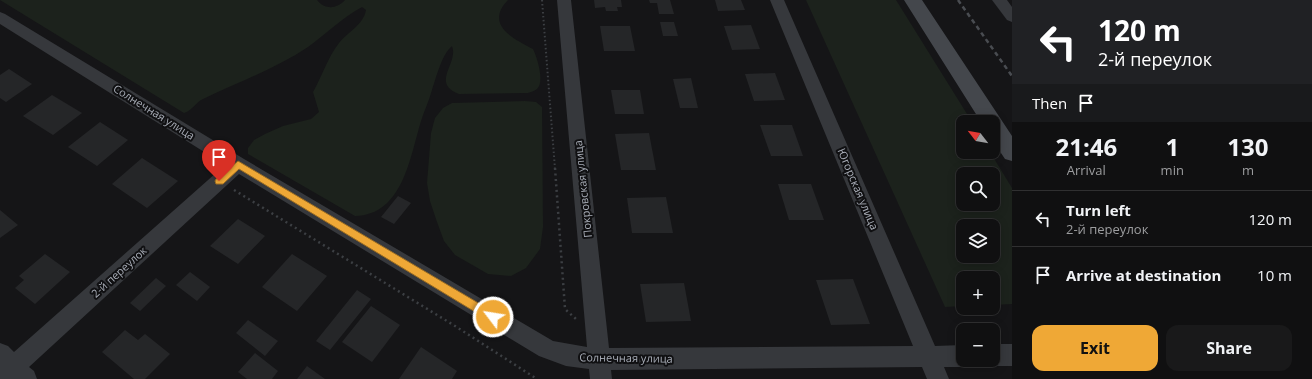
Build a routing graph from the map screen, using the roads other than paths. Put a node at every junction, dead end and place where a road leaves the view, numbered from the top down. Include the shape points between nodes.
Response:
1 (564, 0) edge
2 (778, 0) edge
3 (913, 0) edge
4 (999, 0) edge
5 (0, 17) edge
6 (1012, 17) edge
7 (987, 115) edge
8 (1000, 135) edge
9 (1012, 153) edge
10 (238, 164) junction
11 (1000, 355) edge
12 (1012, 355) edge
13 (928, 356) junction
14 (956, 356) edge
15 (600, 369) edge
16 (10, 370) edge
17 (938, 379) edge

1 - 15 street, Покровская улица
2 - 13 street, Югорская улица
3 - 7 main road
4 - 6 street
5 - 10 street, Солнечная улица
8 - 9 main road
10 - 15 street, Солнечная улица via 547,349 578,358
10 - 16 street, 2-й переулок
11 - 12 street
13 - 14 street, Солнечная улица
13 - 15 street, Солнечная улица
13 - 17 street, Югорская улица

